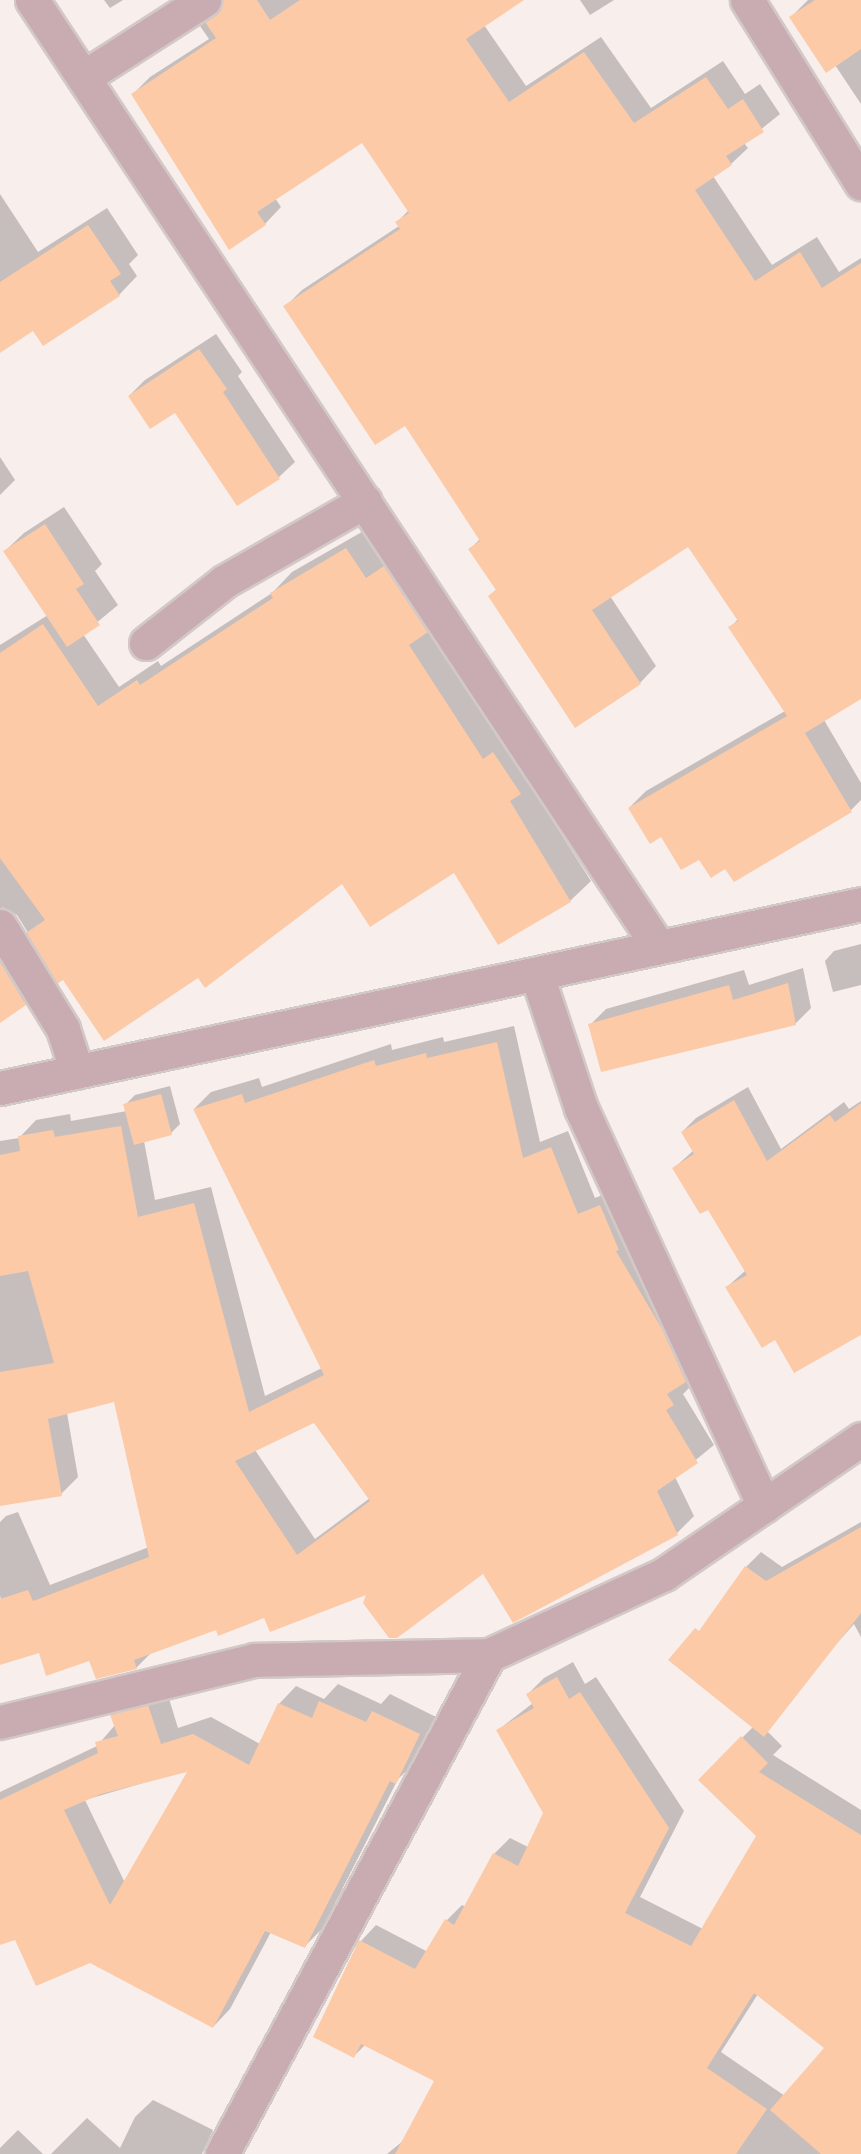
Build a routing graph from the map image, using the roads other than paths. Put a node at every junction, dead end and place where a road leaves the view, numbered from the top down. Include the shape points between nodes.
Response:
1 (32, 0) edge
2 (204, 0) edge
3 (747, 0) edge
4 (84, 77) junction
5 (861, 183) edge
6 (364, 501) junction
7 (146, 643) dead end
8 (861, 904) edge
9 (0, 926) edge
10 (658, 946) junction
11 (537, 975) junction
12 (77, 1072) junction
13 (0, 1088) edge
14 (861, 1439) edge
15 (764, 1506) junction
16 (489, 1655) junction
17 (0, 1722) edge
18 (222, 2154) edge

1 - 4 street
2 - 4 street
3 - 5 street
4 - 6 street
6 - 7 street via 225,581
6 - 10 street
8 - 10 street
9 - 12 street via 63,1029
10 - 11 street
11 - 12 street
11 - 15 street via 581,1108
12 - 13 street
14 - 15 street
15 - 16 street via 664,1574
16 - 17 street via 254,1659
16 - 18 street

